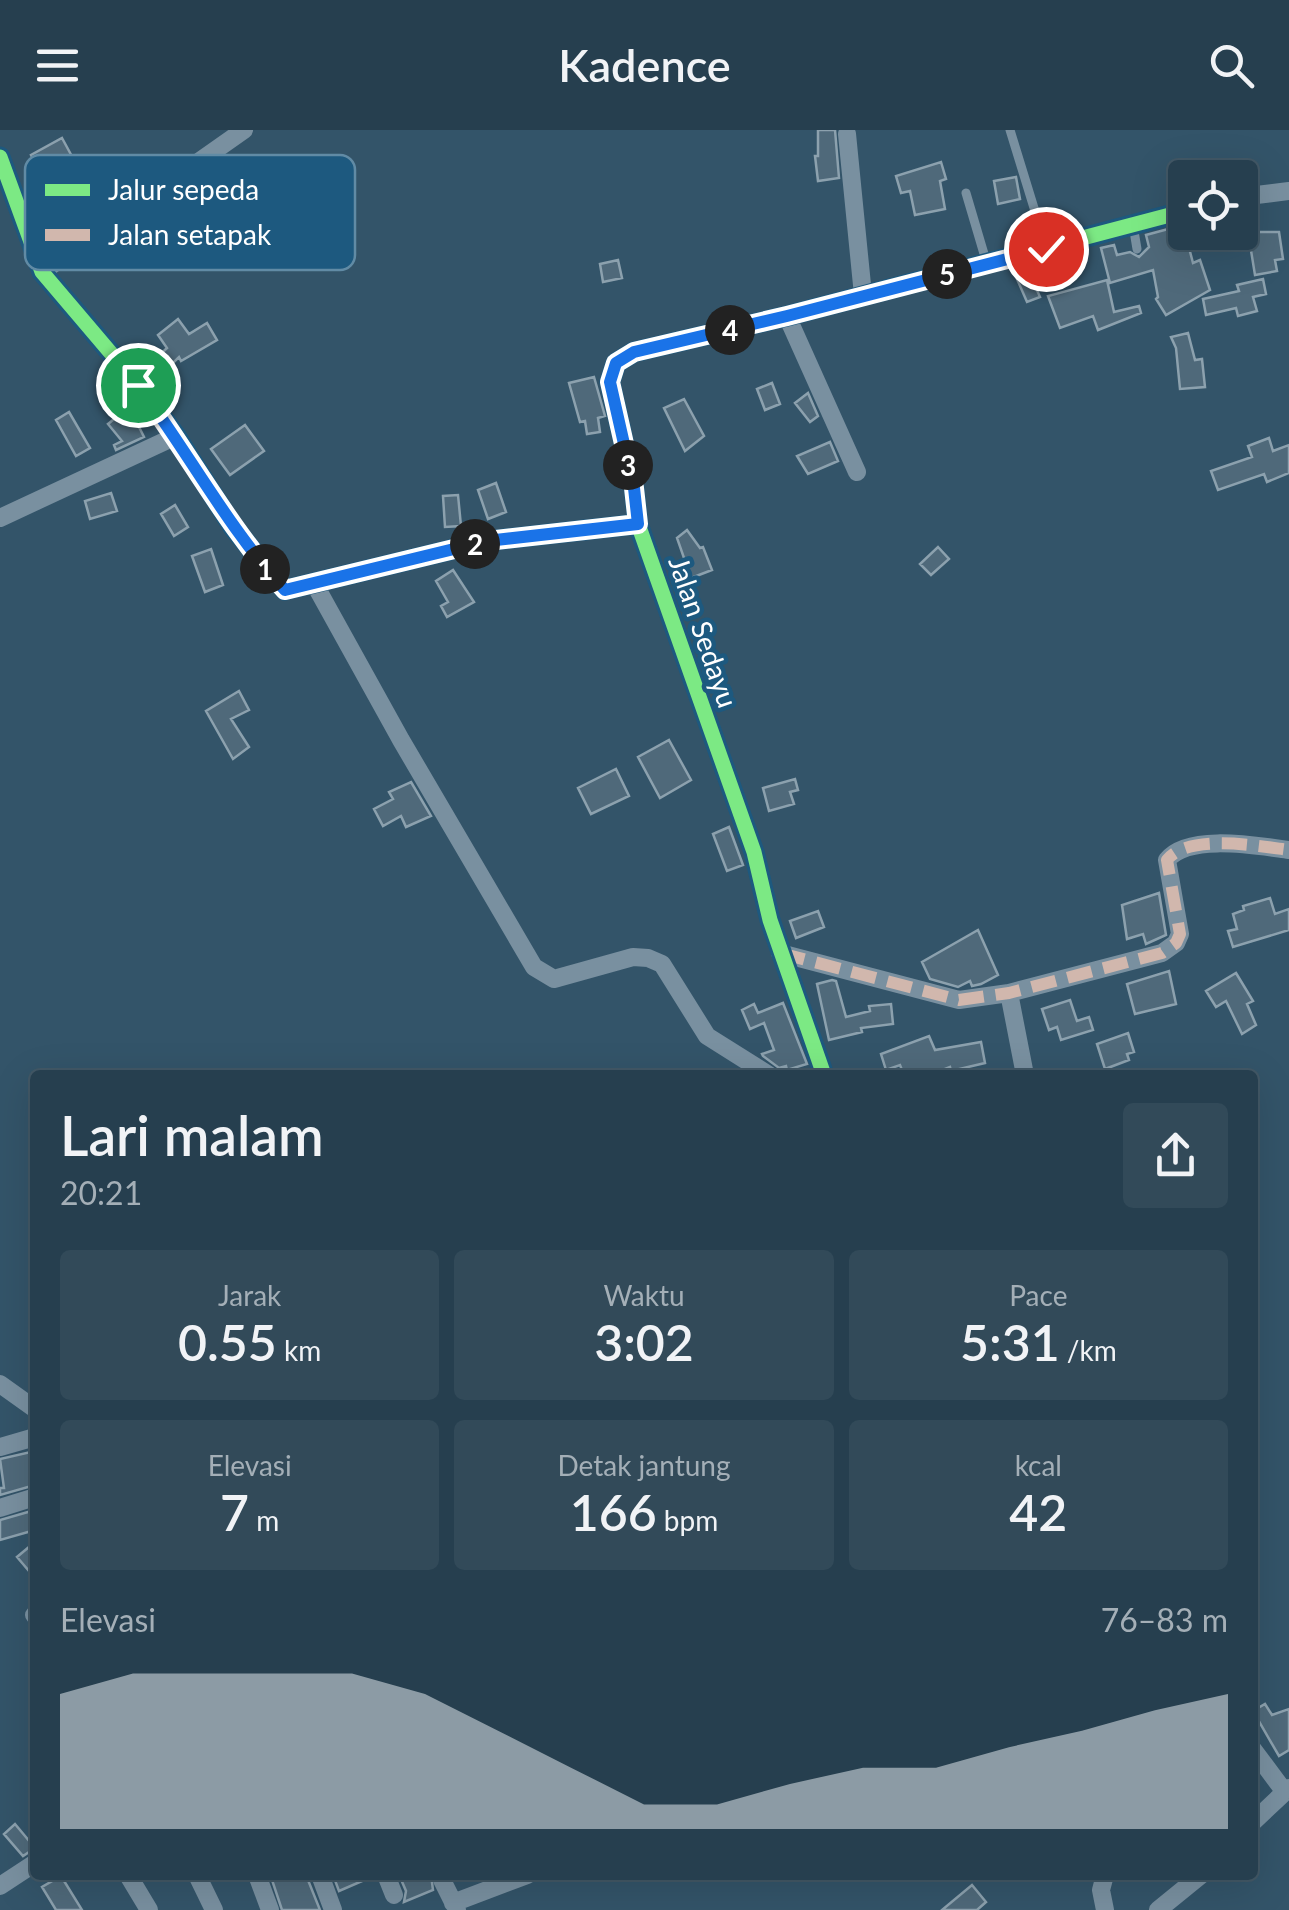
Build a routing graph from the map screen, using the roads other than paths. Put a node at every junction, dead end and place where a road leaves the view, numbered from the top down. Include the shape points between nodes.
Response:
1 (244, 130) edge
2 (1010, 130) edge
3 (847, 134) dead end
4 (208, 155) edge
5 (0, 157) edge
6 (1289, 190) edge
7 (966, 193) dead end
8 (1258, 194) edge
9 (1168, 216) edge
10 (25, 225) edge
11 (1133, 225) junction
12 (1046, 249) junction
13 (1138, 249) dead end
14 (987, 264) junction
15 (45, 270) edge
16 (42, 272) joint
17 (863, 295) junction
18 (787, 316) junction
19 (176, 436) junction
20 (857, 472) dead end
21 (0, 518) edge
22 (638, 524) junction
23 (314, 584) junction
24 (1289, 850) edge
25 (780, 952) junction
26 (1008, 993) junction
27 (761, 1070) edge
28 (822, 1070) edge
29 (1024, 1070) edge
30 (0, 1384) edge
31 (30, 1405) edge
32 (30, 1439) edge
33 (0, 1448) edge
34 (30, 1499) edge
35 (0, 1508) edge
36 (1258, 1755) edge
37 (1286, 1789) edge
38 (1258, 1817) edge
39 (30, 1866) edge
40 (131, 1880) edge
41 (199, 1880) edge
42 (259, 1880) edge
43 (322, 1880) edge
44 (388, 1880) edge
45 (442, 1880) dead end
46 (516, 1880) edge
47 (1104, 1880) edge
48 (1194, 1880) edge
49 (0, 1886) edge
50 (394, 1895) dead end
51 (456, 1906) edge
52 (148, 1910) edge
53 (214, 1910) edge
54 (270, 1910) edge
55 (333, 1910) edge
56 (1105, 1910) edge
57 (1158, 1910) edge

1 - 4 street
2 - 12 lane
3 - 17 street
5 - 10 street
6 - 8 street
7 - 14 lane
9 - 11 street, Jalan Sedayu
11 - 12 street, Jalan Sedayu
11 - 13 lane
12 - 14 street, Jalan Sedayu
14 - 17 street, Jalan Sedayu
15 - 16 street
16 - 19 street
17 - 18 street, Jalan Sedayu
18 - 20 street
18 - 22 street, Jalan Sedayu via 634,352 616,363 610,382
19 - 21 street
19 - 23 street via 268,572 285,590
22 - 23 street via 487,541
22 - 25 street, Jalan Sedayu via 754,852
23 - 27 street via 534,966 554,978 633,957 662,964 707,1036
24 - 26 street via 1205,843 1182,848 1167,860 1180,934 1172,948
25 - 26 street via 959,1000
25 - 28 street, Jalan Sedayu
26 - 29 street
30 - 31 street
32 - 33 street
34 - 35 street
36 - 37 street
37 - 38 street
39 - 49 street
40 - 52 street
41 - 53 street
42 - 54 street
43 - 55 street
44 - 50 street
45 - 51 street
46 - 51 street
47 - 56 street
48 - 57 street

